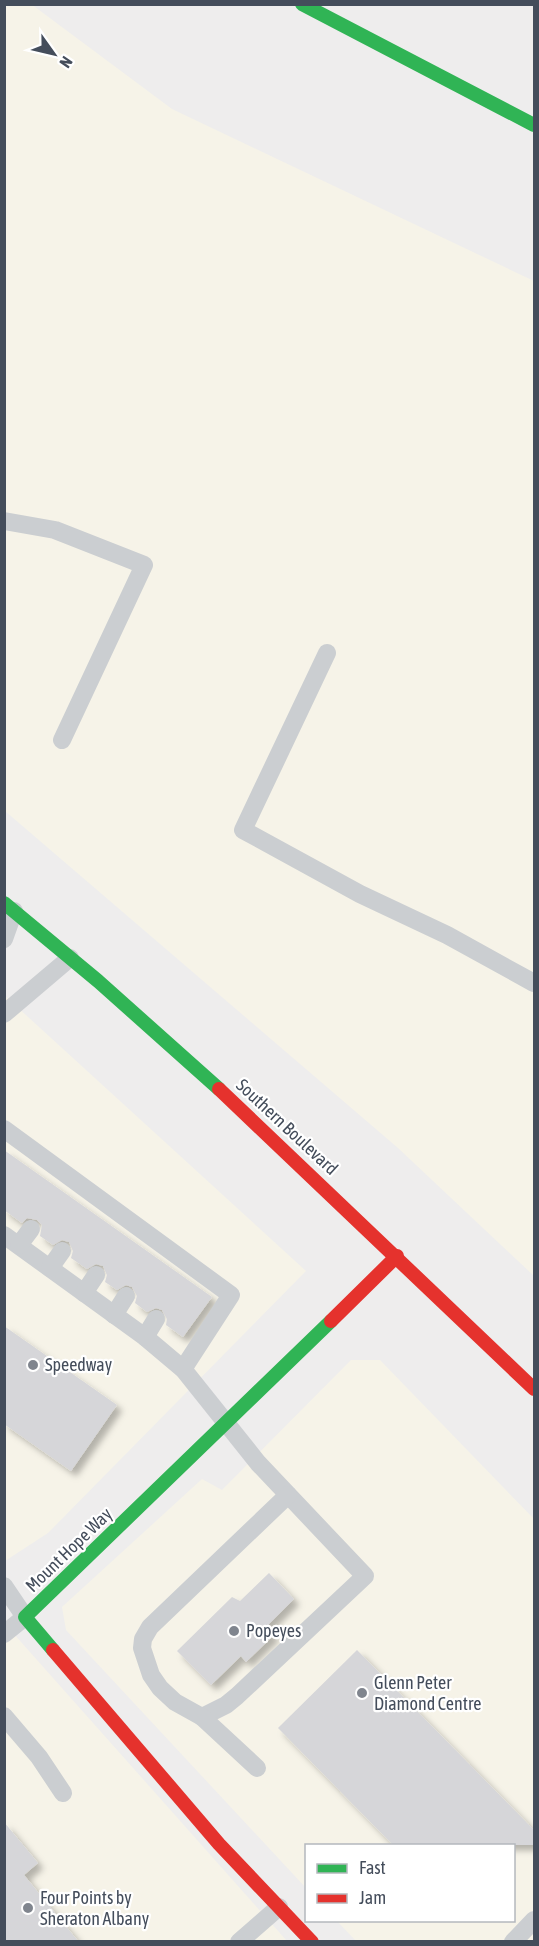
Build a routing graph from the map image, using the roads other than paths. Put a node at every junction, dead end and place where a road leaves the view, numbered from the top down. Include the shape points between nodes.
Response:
1 (302, 4) edge
2 (534, 125) edge
3 (4, 521) edge
4 (327, 653) dead end
5 (62, 740) dead end
6 (9, 907) edge
7 (4, 939) edge
8 (70, 958) junction
9 (534, 983) edge
10 (4, 1014) edge
11 (5, 1130) edge
12 (31, 1229) dead end
13 (12, 1240) edge
14 (62, 1251) dead end
15 (397, 1256) junction
16 (50, 1268) junction
17 (96, 1275) dead end
18 (84, 1293) junction
19 (126, 1296) dead end
20 (114, 1315) junction
21 (156, 1318) dead end
22 (145, 1337) junction
23 (183, 1369) junction
24 (534, 1389) edge
25 (226, 1424) junction
26 (288, 1495) junction
27 (4, 1586) edge
28 (25, 1617) junction
29 (4, 1634) edge
30 (4, 1716) edge
31 (202, 1717) junction
32 (257, 1768) dead end
33 (63, 1793) dead end
34 (279, 1907) junction
35 (534, 1920) edge
36 (239, 1941) edge
37 (312, 1941) edge
38 (513, 1941) edge

1 - 2 main road
3 - 5 lane via 64,533 144,565
4 - 9 lane via 243,830
6 - 7 lane
6 - 8 main road, Southern Boulevard
8 - 10 lane
8 - 15 main road, Southern Boulevard via 244,1112
11 - 23 lane via 31,1159 189,1273 231,1295
12 - 13 lane
13 - 16 lane
14 - 16 lane
15 - 24 main road, Southern Boulevard
15 - 25 main road, Mount Hope Way
16 - 18 lane
17 - 18 lane
18 - 20 lane
19 - 20 lane
20 - 22 lane
21 - 22 lane
22 - 23 lane
23 - 25 lane
25 - 26 lane
25 - 28 main road, Mount Hope Way
26 - 31 lane via 142,1639 145,1660 160,1688
26 - 31 lane via 365,1576 226,1706
27 - 28 lane
28 - 29 lane
28 - 34 main road, Mount Hope Way via 196,1818
30 - 33 lane
31 - 32 lane
34 - 36 lane
34 - 37 main road, Mount Hope Way
35 - 38 lane

